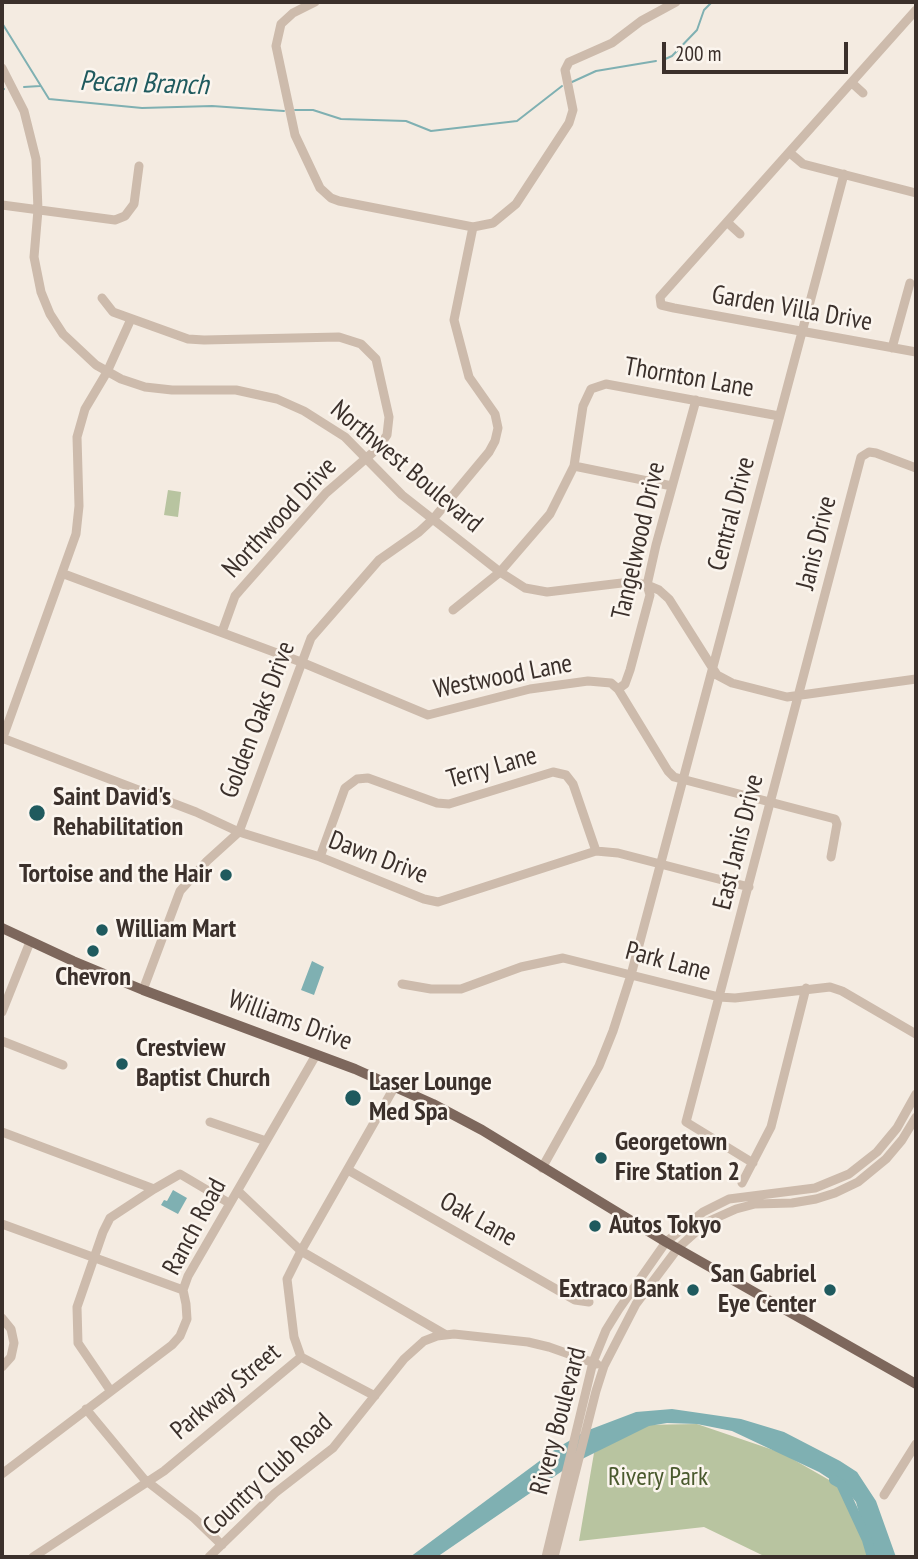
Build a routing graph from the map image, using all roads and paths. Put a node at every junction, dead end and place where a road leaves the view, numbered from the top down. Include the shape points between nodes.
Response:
1 (315, 2) edge
2 (676, 2) edge
3 (916, 10) edge
4 (2, 68) edge
5 (852, 83) junction
6 (863, 93) dead end
7 (790, 153) junction
8 (139, 166) dead end
9 (844, 174) junction
10 (916, 193) edge
11 (2, 205) edge
12 (38, 210) junction
13 (728, 223) junction
14 (473, 228) junction
15 (740, 234) dead end
16 (910, 283) dead end
17 (102, 298) dead end
18 (131, 320) junction
19 (801, 332) junction
20 (892, 348) junction
21 (916, 352) edge
22 (107, 372) junction
23 (696, 400) junction
24 (779, 416) junction
25 (367, 458) junction
26 (574, 466) junction
27 (916, 468) edge
28 (672, 486) junction
29 (434, 518) junction
30 (500, 572) junction
31 (64, 574) junction
32 (648, 585) junction
33 (453, 610) dead end
34 (222, 632) junction
35 (301, 662) junction
36 (712, 668) junction
37 (916, 679) edge
38 (618, 689) junction
39 (799, 696) junction
40 (2, 739) edge
41 (682, 780) junction
42 (769, 802) junction
43 (239, 832) junction
44 (596, 851) junction
45 (320, 857) junction
46 (831, 857) dead end
47 (660, 864) junction
48 (749, 887) junction
49 (2, 928) edge
50 (30, 942) junction
51 (631, 975) junction
52 (402, 984) dead end
53 (806, 988) junction
54 (143, 990) junction
55 (719, 998) junction
56 (2, 1012) edge
57 (916, 1034) edge
58 (2, 1041) edge
59 (316, 1055) junction
60 (63, 1065) dead end
61 (395, 1086) junction
62 (916, 1094) edge
63 (916, 1117) edge
64 (211, 1122) dead end
65 (2, 1132) edge
66 (266, 1141) junction
67 (753, 1163) junction
68 (542, 1168) junction
69 (348, 1170) junction
70 (742, 1183) dead end
71 (154, 1189) junction
72 (238, 1191) junction
73 (229, 1203) junction
74 (2, 1224) edge
75 (666, 1242) junction
76 (678, 1248) junction
77 (301, 1251) junction
78 (94, 1258) junction
79 (183, 1290) junction
80 (589, 1302) dead end
81 (2, 1318) edge
82 (446, 1335) junction
83 (301, 1357) junction
84 (593, 1363) junction
85 (604, 1366) junction
86 (2, 1367) edge
87 (916, 1384) edge
88 (110, 1390) junction
89 (375, 1396) junction
90 (86, 1409) junction
91 (916, 1444) edge
92 (2, 1474) edge
93 (148, 1483) junction
94 (884, 1495) dead end
95 (222, 1545) junction
96 (33, 1557) edge
97 (209, 1557) edge
98 (546, 1557) edge
99 (554, 1557) edge

1 - 14 street via 285,20 276,41 295,135 320,188 339,201
2 - 14 street via 612,43 569,62 565,70 573,110 569,123 516,204 493,223
3 - 5 street
4 - 12 street, Northwest Boulevard via 33,142
5 - 6 street
5 - 7 street
7 - 9 street via 803,164
7 - 13 street
8 - 12 street via 134,204 125,216 110,221
9 - 10 street
9 - 19 street, Central Drive
11 - 12 street
12 - 22 street, Northwest Boulevard via 34,260 46,306 73,346
13 - 15 street
13 - 19 street, Garden Villa Drive via 667,288 660,297 661,305
14 - 29 street, Golden Oaks Drive via 454,320 469,377 492,408 498,428 489,452
16 - 20 street
17 - 18 street, Northwood Drive via 113,312
18 - 22 street
18 - 25 street, Northwood Drive via 193,340 339,337 360,344 376,359 390,425 382,445
19 - 20 street, Garden Villa Drive
19 - 24 street, Central Drive
20 - 21 street, Garden Villa Drive
22 - 25 street, Northwest Boulevard via 156,389 236,390 277,399 325,423
22 - 31 street via 85,409 77,437 79,506
23 - 24 street, Thornton Lane
23 - 26 street, Thornton Lane via 599,385 591,389
23 - 28 street, Tangelwood Drive
24 - 36 street, Central Drive
25 - 29 street, Northwest Boulevard via 393,487
25 - 34 street, Northwood Drive via 326,493 235,596
26 - 28 street
26 - 30 street, Thornton Lane via 550,514
27 - 39 street, Janis Drive via 876,453 861,457
28 - 32 street, Tangelwood Drive
29 - 30 street, Northwest Boulevard
29 - 35 street, Golden Oaks Drive via 379,560 311,638
30 - 32 street, Northwest Boulevard via 525,588 547,592 630,582
30 - 33 street, Thornton Lane
31 - 34 street, Westwood Lane
31 - 40 street
32 - 36 street via 669,599
32 - 38 street, Tangelwood Drive via 650,595 630,670
34 - 35 street, Westwood Lane
35 - 38 street, Westwood Lane via 428,715 507,693 557,685 603,681
35 - 43 street, Golden Oaks Drive
36 - 39 street via 732,683 780,696
36 - 41 street, Central Drive
37 - 39 street
38 - 41 street via 668,771
39 - 42 street, East Janis Drive
40 - 43 street, Dawn Drive
41 - 42 street
41 - 47 street, Central Drive
42 - 46 street via 835,819
42 - 48 street, East Janis Drive
43 - 45 street, Dawn Drive
43 - 54 street, Golden Oaks Drive via 180,891
44 - 45 street, Dawn Drive via 438,902
44 - 45 street, Terry Lane via 573,784 566,775 553,772 449,804 368,778 357,779 344,791
44 - 47 street, Dawn Drive
47 - 48 street, Dawn Drive
47 - 51 street, Central Drive
48 - 55 street, East Janis Drive
49 - 50 main road, Williams Drive
50 - 54 main road, Williams Drive
50 - 56 street
51 - 52 street, Park Lane via 563,958 521,967 461,989
51 - 55 street, Park Lane
51 - 68 street, Central Drive via 599,1066
53 - 55 street, Park Lane
53 - 57 street, Park Lane via 836,988
53 - 67 street via 771,1127
54 - 59 main road, Williams Drive
55 - 67 street, East Janis Drive via 686,1122
58 - 60 street
59 - 61 main road, Williams Drive
59 - 66 street, Ranch Road
61 - 68 main road, Williams Drive via 482,1130
61 - 69 street, Parkway Street
62 - 75 street, Rivery Boulevard via 884,1144 849,1174 815,1188 729,1199
63 - 76 street, Rivery Boulevard via 886,1159 858,1182 816,1199 736,1209 707,1222
64 - 66 street
65 - 71 street
66 - 72 street, Ranch Road
67 - 70 street
68 - 75 main road, Williams Drive
69 - 77 street, Parkway Street
69 - 80 street, Oak Lane via 575,1300
71 - 73 street via 180,1174
71 - 78 street via 110,1218
72 - 73 street, Ranch Road
72 - 77 street
73 - 79 street, Ranch Road
74 - 78 street
75 - 76 main road, Williams Drive
75 - 84 street, Rivery Boulevard via 606,1330
76 - 85 street, Rivery Boulevard via 636,1304
76 - 87 main road, Williams Drive
77 - 82 street
77 - 83 street, Parkway Street via 286,1289
78 - 79 street
78 - 88 street via 76,1307 76,1330 83,1353
79 - 88 street, Ranch Road via 187,1319 180,1336
81 - 86 street via 15,1343
82 - 84 street, Country Club Road via 540,1344
82 - 89 street, Country Club Road via 415,1347
83 - 89 street
83 - 93 street, Parkway Street
84 - 85 street, Country Club Road
84 - 98 street, Rivery Boulevard
85 - 99 street, Rivery Boulevard
88 - 90 street, Ranch Road
89 - 95 street, Country Club Road via 334,1448 275,1493
90 - 92 street, Ranch Road
90 - 93 street
91 - 94 street
93 - 95 street
93 - 96 street, Parkway Street
95 - 97 street, Country Club Road

